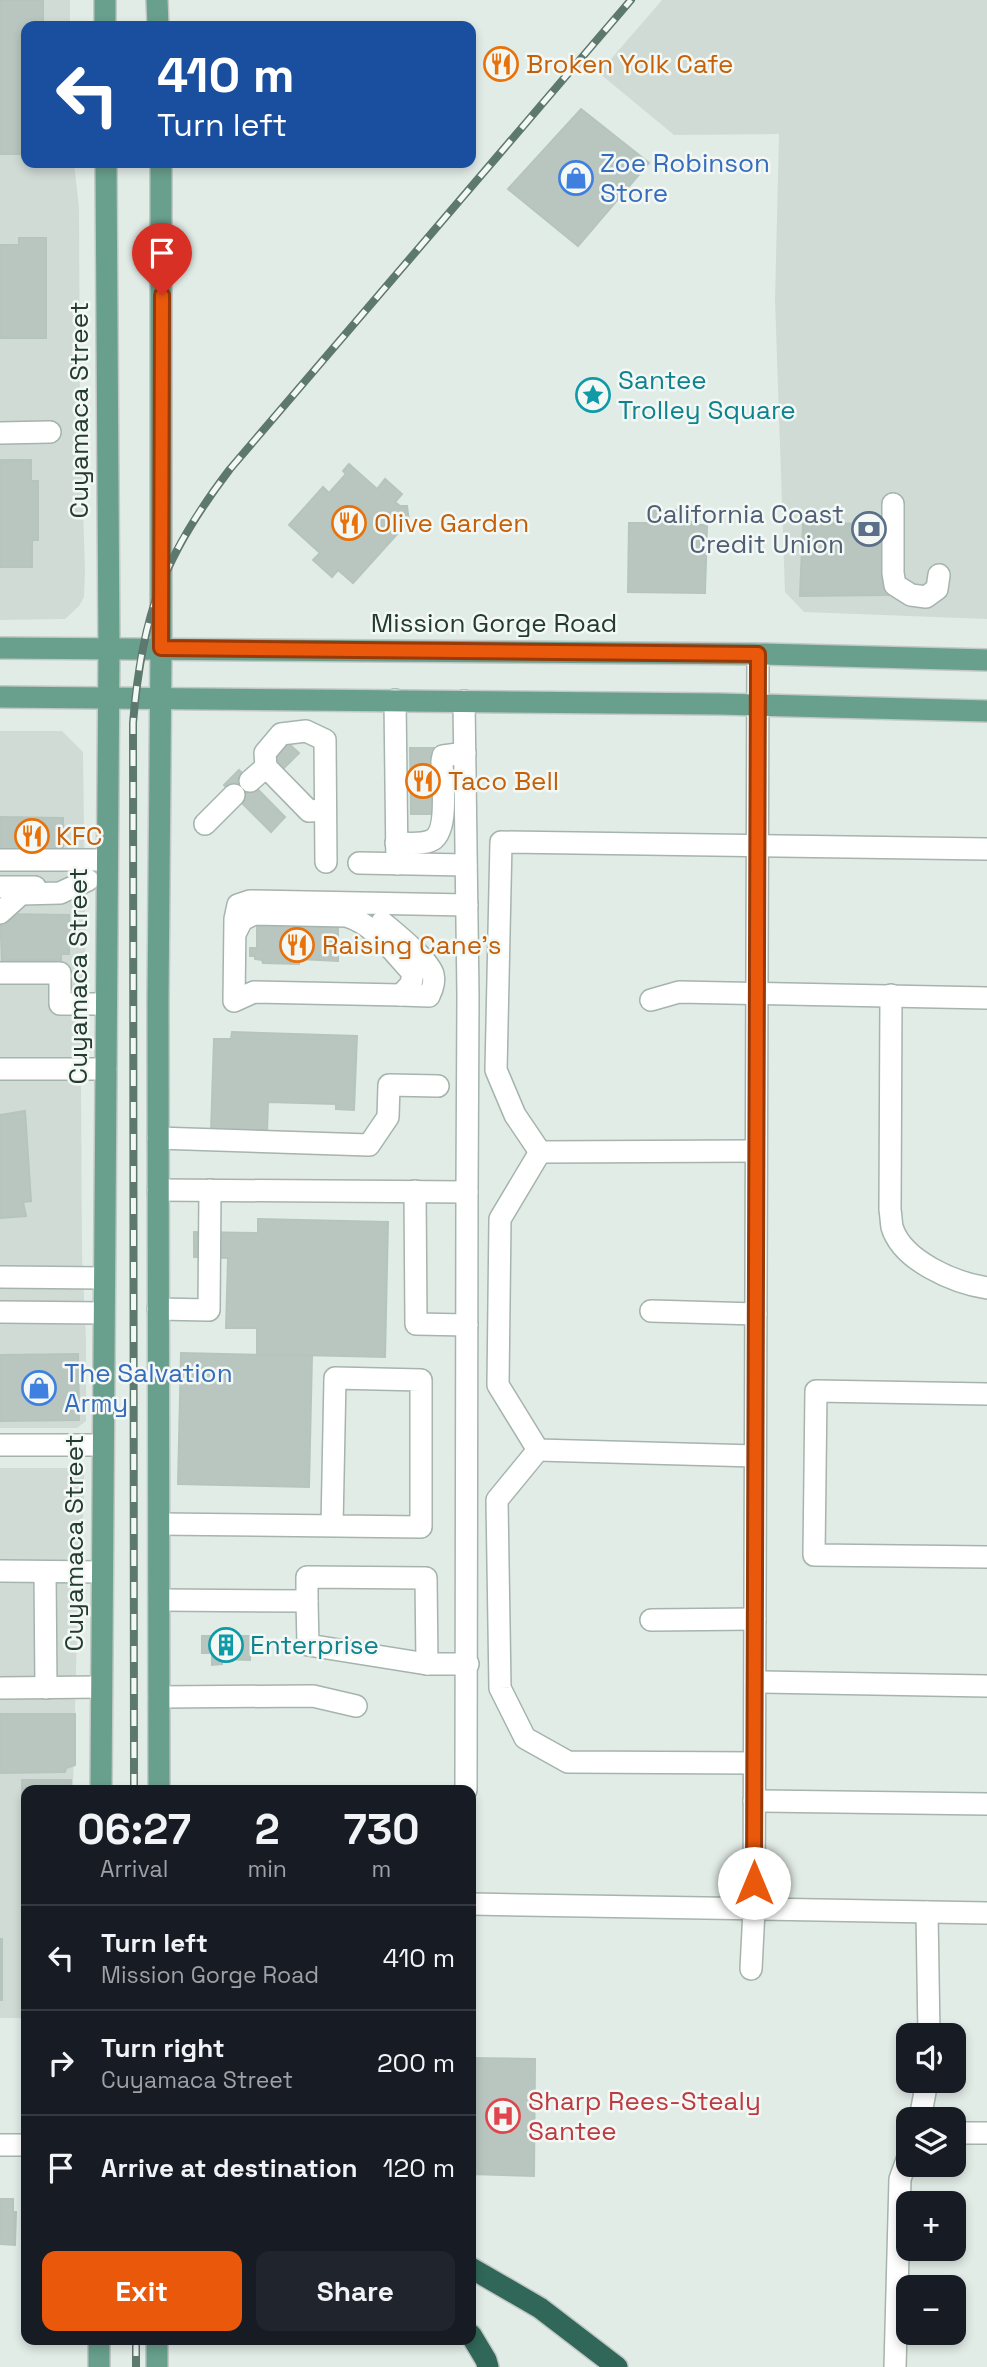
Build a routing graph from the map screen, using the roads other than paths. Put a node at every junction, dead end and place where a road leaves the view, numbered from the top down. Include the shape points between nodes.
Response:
1 (105, 0) edge
2 (157, 0) edge
3 (105, 21) edge
4 (158, 21) edge
5 (106, 168) edge
6 (160, 168) edge
7 (50, 432) dead end
8 (0, 433) edge
9 (893, 504) dead end
10 (939, 575) dead end
11 (0, 648) edge
12 (109, 648) junction
13 (161, 648) junction
14 (758, 654) junction
15 (987, 660) edge
16 (0, 696) edge
17 (108, 696) junction
18 (160, 696) junction
19 (395, 700) junction
20 (464, 701) junction
21 (758, 705) junction
22 (987, 711) edge
23 (465, 753) junction
24 (266, 767) junction
25 (325, 810) junction
26 (205, 824) dead end
27 (757, 844) junction
28 (987, 849) edge
29 (397, 853) junction
30 (0, 860) edge
31 (107, 860) junction
32 (326, 862) dead end
33 (359, 863) dead end
34 (466, 865) junction
35 (0, 887) edge
36 (467, 905) junction
37 (0, 913) edge
38 (235, 934) junction
39 (0, 973) edge
40 (757, 992) junction
41 (891, 995) junction
42 (987, 998) edge
43 (651, 1000) dead end
44 (106, 1004) junction
45 (0, 1069) edge
46 (106, 1069) junction
47 (438, 1087) dead end
48 (158, 1138) junction
49 (756, 1151) junction
50 (540, 1152) junction
51 (158, 1191) junction
52 (210, 1191) junction
53 (415, 1191) junction
54 (467, 1192) junction
55 (0, 1277) edge
56 (104, 1278) junction
57 (987, 1288) edge
58 (158, 1309) junction
59 (651, 1311) dead end
60 (0, 1312) edge
61 (104, 1313) junction
62 (756, 1314) junction
63 (467, 1325) junction
64 (987, 1394) edge
65 (0, 1445) edge
66 (103, 1445) junction
67 (538, 1450) junction
68 (755, 1456) junction
69 (159, 1524) junction
70 (332, 1526) junction
71 (987, 1557) edge
72 (0, 1571) edge
73 (45, 1572) junction
74 (102, 1572) junction
75 (159, 1600) junction
76 (307, 1601) junction
77 (755, 1619) junction
78 (651, 1620) dead end
79 (427, 1664) junction
80 (468, 1664) junction
81 (755, 1682) junction
82 (987, 1686) edge
83 (101, 1687) junction
84 (0, 1688) edge
85 (46, 1688) junction
86 (159, 1697) junction
87 (356, 1706) dead end
88 (754, 1763) junction
89 (101, 1785) edge
90 (159, 1785) edge
91 (466, 1785) edge
92 (754, 1801) junction
93 (987, 1804) edge
94 (476, 1903) edge
95 (754, 1910) junction
96 (927, 1912) junction
97 (987, 1913) edge
98 (751, 1969) dead end
99 (929, 2023) edge
100 (966, 2133) edge
101 (987, 2133) edge
102 (0, 2145) edge
103 (21, 2145) edge
104 (901, 2177) edge
105 (476, 2271) edge
106 (476, 2343) edge
107 (99, 2345) edge
108 (157, 2345) edge
109 (99, 2367) edge
110 (157, 2367) edge
111 (488, 2367) edge
112 (617, 2367) edge
113 (895, 2367) edge

1 - 3 main road
2 - 4 main road
5 - 12 main road, Cuyamaca Street
6 - 13 main road
7 - 8 street
9 - 10 street via 895,584 911,595 926,597 937,589
11 - 12 main road, Mission Gorge Road
12 - 13 main road, Mission Gorge Road
12 - 17 main road, Cuyamaca Street
13 - 14 main road, Mission Gorge Road
13 - 18 main road
14 - 15 main road, Mission Gorge Road
14 - 21 street
16 - 17 main road
17 - 18 main road
17 - 31 main road, Cuyamaca Street
18 - 19 main road
18 - 48 main road
19 - 20 main road
19 - 29 street
20 - 21 main road
20 - 23 street
21 - 22 main road
21 - 27 street
23 - 29 street via 443,756 443,823 436,838
23 - 34 street
24 - 25 street via 309,811
24 - 25 street via 265,753 281,734 306,730 325,740
24 - 26 street
25 - 32 street
27 - 28 street
27 - 40 street
27 - 50 street via 501,842 496,1070 515,1115
29 - 33 street
29 - 34 street
30 - 31 street
31 - 44 main road, Cuyamaca Street
34 - 36 street
35 - 37 street via 80,883 60,893 21,894
36 - 38 street via 250,901 238,905
36 - 54 street
38 - 38 street via 234,1001 254,992 401,995 411,984 413,973 372,930 345,916 254,914 242,920
39 - 44 street via 60,973 60,1004
40 - 41 street
40 - 43 street via 679,992
40 - 49 street
41 - 42 street
41 - 57 street via 892,1227 906,1249 937,1271
44 - 46 main road, Cuyamaca Street
45 - 46 street
46 - 56 main road, Cuyamaca Street
47 - 48 street via 389,1085 388,1117 369,1145
48 - 51 main road
49 - 50 street
49 - 62 street
50 - 67 street via 500,1219 498,1385
51 - 52 street
51 - 58 main road
52 - 53 street
52 - 58 street via 209,1310
53 - 54 street
53 - 63 street via 416,1324
54 - 63 street
55 - 56 street
56 - 61 main road, Cuyamaca Street
58 - 69 main road
59 - 62 street
60 - 61 street
61 - 66 main road, Cuyamaca Street
62 - 68 street
63 - 80 street
64 - 71 street via 816,1391 814,1555
65 - 66 street
66 - 74 main road, Cuyamaca Street
67 - 68 street
67 - 88 street via 497,1500 500,1688 525,1738 568,1762
68 - 77 street
69 - 70 street
69 - 75 main road
70 - 70 street via 421,1527 421,1380 335,1378
72 - 73 street
73 - 74 street
73 - 85 street
74 - 83 main road, Cuyamaca Street
75 - 76 street
75 - 86 main road
76 - 79 street via 308,1645
76 - 79 street via 307,1577 426,1578
77 - 78 street
77 - 81 street
79 - 80 street
80 - 91 street
81 - 82 street
81 - 88 street
83 - 85 street
83 - 89 main road, Cuyamaca Street
84 - 85 street
86 - 87 street via 313,1696
86 - 90 main road
88 - 92 street
92 - 93 street
92 - 95 street
94 - 95 street
95 - 96 street
95 - 98 street
96 - 97 street
96 - 99 street
100 - 101 street
102 - 103 street
104 - 113 street
105 - 112 highway via 540,2308
106 - 111 highway
107 - 109 main road
108 - 110 main road

